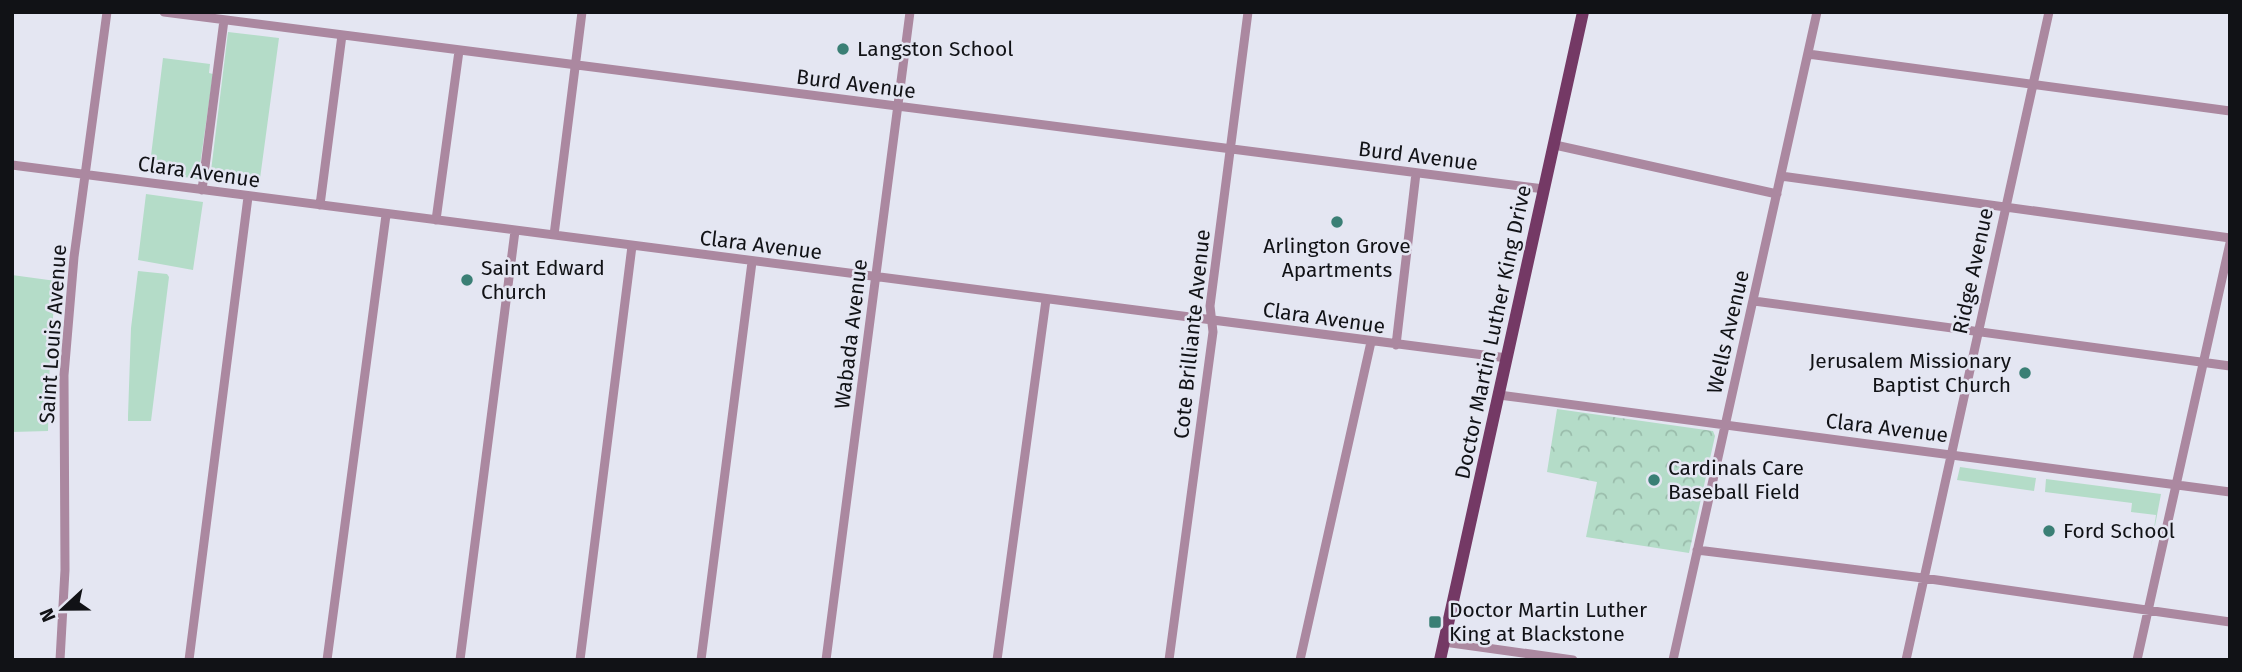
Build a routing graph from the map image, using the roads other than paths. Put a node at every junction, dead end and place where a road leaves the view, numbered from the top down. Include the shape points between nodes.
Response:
1 (107, 12) edge
2 (164, 12) edge
3 (582, 12) edge
4 (910, 12) edge
5 (1248, 12) edge
6 (1583, 12) edge
7 (1817, 12) edge
8 (2049, 12) edge
9 (224, 20) junction
10 (342, 35) junction
11 (459, 51) junction
12 (1808, 54) junction
13 (575, 65) junction
14 (2033, 85) junction
15 (897, 107) junction
16 (2230, 111) edge
17 (1555, 145) junction
18 (1230, 150) junction
19 (12, 165) edge
20 (1416, 173) junction
21 (84, 175) junction
22 (1781, 176) junction
23 (1544, 189) junction
24 (202, 190) junction
25 (1777, 194) junction
26 (248, 197) junction
27 (320, 205) junction
28 (2004, 206) junction
29 (386, 215) junction
30 (436, 220) junction
31 (515, 231) junction
32 (554, 235) junction
33 (2230, 240) edge
34 (632, 246) junction
35 (752, 262) junction
36 (877, 277) junction
37 (1046, 300) junction
38 (1754, 301) junction
39 (1212, 319) junction
40 (1978, 331) junction
41 (1371, 342) junction
42 (1396, 345) junction
43 (1507, 358) junction
44 (2204, 362) junction
45 (2230, 366) edge
46 (1499, 394) junction
47 (1725, 425) junction
48 (1952, 454) junction
49 (2176, 485) junction
50 (2230, 492) edge
51 (1697, 550) junction
52 (1923, 578) junction
53 (2149, 611) junction
54 (2230, 622) edge
55 (1444, 642) junction
56 (60, 660) edge
57 (189, 660) edge
58 (327, 660) edge
59 (460, 660) edge
60 (580, 660) edge
61 (701, 660) edge
62 (826, 660) edge
63 (997, 660) edge
64 (1169, 660) edge
65 (1300, 660) edge
66 (1440, 660) edge
67 (1573, 660) edge
68 (1674, 660) edge
69 (1906, 660) edge
70 (2137, 660) edge

1 - 21 street, Saint Louis Avenue
2 - 9 street, Burd Avenue
3 - 13 street
4 - 15 street, Wabada Avenue
5 - 18 street, Cote Brilliante Avenue
6 - 17 main road, Doctor Martin Luther King Drive
7 - 12 street, Wells Avenue
8 - 14 street, Ridge Avenue
9 - 10 street, Burd Avenue
9 - 24 street
10 - 11 street, Burd Avenue
10 - 27 street
11 - 13 street, Burd Avenue
11 - 30 street
12 - 14 street
12 - 22 street, Wells Avenue
13 - 15 street, Burd Avenue
13 - 32 street
14 - 16 street
14 - 28 street, Ridge Avenue
15 - 18 street, Burd Avenue
15 - 36 street, Wabada Avenue
17 - 23 main road, Doctor Martin Luther King Drive
17 - 25 street
18 - 20 street, Burd Avenue
18 - 39 street, Cote Brilliante Avenue
19 - 21 street, Clara Avenue
20 - 23 street, Burd Avenue
20 - 42 street
21 - 24 street, Clara Avenue
21 - 56 street, Saint Louis Avenue via 64,375 65,570
22 - 25 street, Wells Avenue
22 - 28 street
23 - 43 main road, Doctor Martin Luther King Drive
24 - 26 street, Clara Avenue
25 - 38 street, Wells Avenue
26 - 27 street, Clara Avenue
26 - 57 street
27 - 29 street, Clara Avenue
28 - 33 street
28 - 40 street, Ridge Avenue
29 - 30 street, Clara Avenue
29 - 58 street
30 - 31 street, Clara Avenue
31 - 32 street, Clara Avenue
31 - 59 street
32 - 34 street, Clara Avenue
33 - 44 street
34 - 35 street, Clara Avenue
34 - 60 street
35 - 36 street, Clara Avenue
35 - 61 street
36 - 37 street, Clara Avenue
36 - 62 street, Wabada Avenue
37 - 39 street, Clara Avenue
37 - 63 street
38 - 40 street
38 - 47 street, Wells Avenue
39 - 41 street, Clara Avenue
39 - 64 street, Cote Brilliante Avenue
40 - 44 street
40 - 48 street, Ridge Avenue
41 - 42 street, Clara Avenue
41 - 65 street
42 - 43 street, Clara Avenue
43 - 46 main road, Doctor Martin Luther King Drive
44 - 45 street
44 - 49 street
46 - 47 street, Clara Avenue
46 - 55 main road, Doctor Martin Luther King Drive
47 - 48 street, Clara Avenue
47 - 51 street, Wells Avenue
48 - 49 street, Clara Avenue
48 - 52 street, Ridge Avenue
49 - 50 street, Clara Avenue
49 - 53 street
51 - 52 street
51 - 68 street, Wells Avenue
52 - 53 street
52 - 69 street, Ridge Avenue
53 - 54 street
53 - 70 street
55 - 66 main road, Doctor Martin Luther King Drive
55 - 67 street

